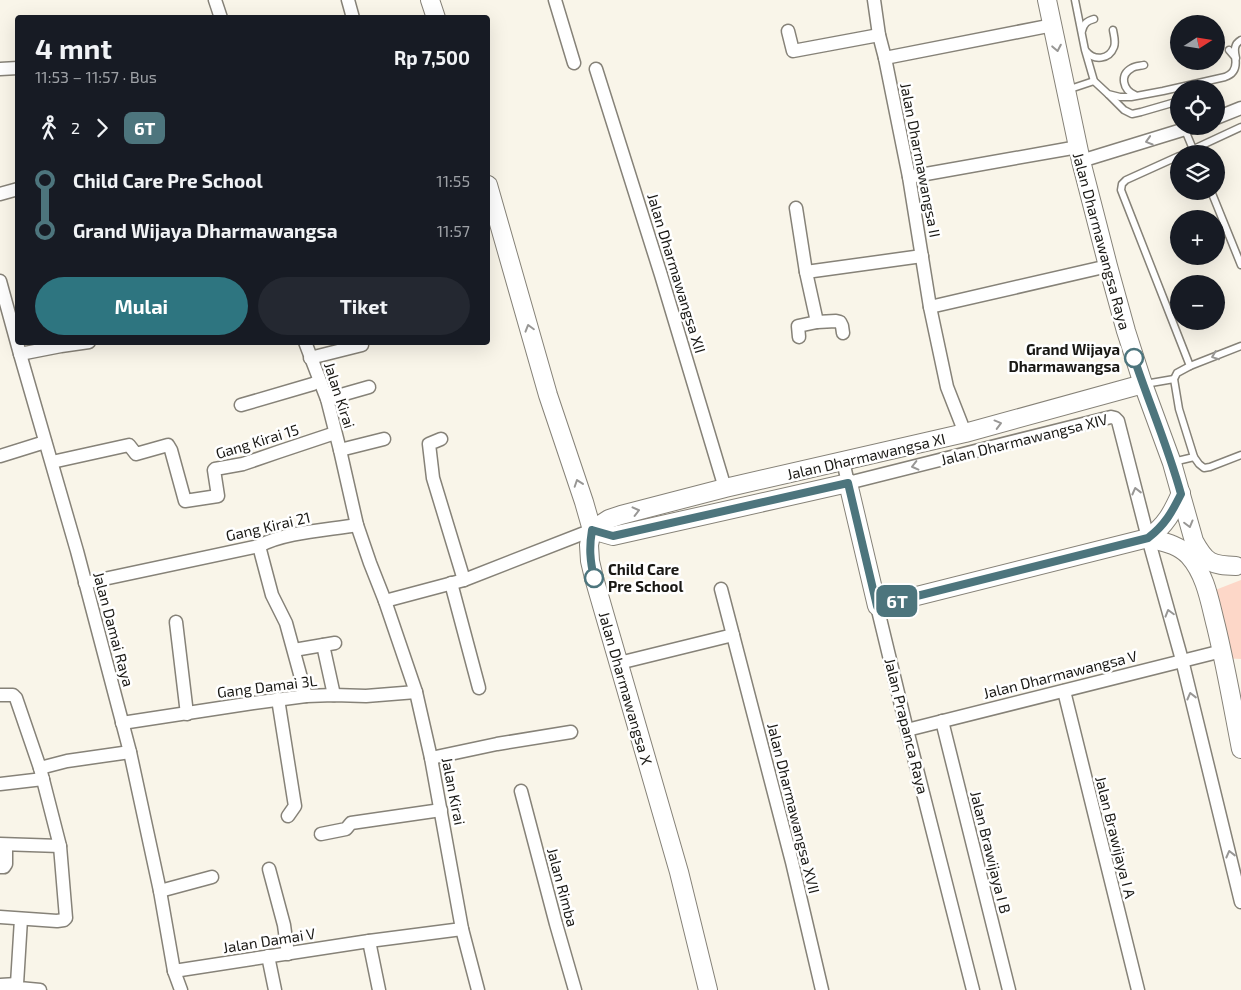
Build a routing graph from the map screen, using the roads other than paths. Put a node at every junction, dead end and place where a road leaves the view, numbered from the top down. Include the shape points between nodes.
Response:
1 (215, 0) edge
2 (348, 0) edge
3 (555, 0) edge
4 (874, 0) edge
5 (1048, 0) edge
6 (1075, 0) edge
7 (220, 15) edge
8 (352, 15) edge
9 (1094, 20) dead end
10 (1053, 25) junction
11 (1113, 30) dead end
12 (788, 31) dead end
13 (1081, 32) junction
14 (879, 35) junction
15 (1241, 40) edge
16 (1085, 50) junction
17 (1228, 50) dead end
18 (885, 58) junction
19 (1236, 59) junction
20 (574, 63) dead end
21 (1144, 65) dead end
22 (15, 68) edge
23 (0, 69) edge
24 (596, 69) dead end
25 (1094, 81) junction
26 (1066, 90) junction
27 (1108, 94) junction
28 (1136, 96) junction
29 (1170, 104) edge
30 (1241, 108) edge
31 (1225, 114) edge
32 (1241, 127) edge
33 (1170, 133) edge
34 (1207, 145) edge
35 (1079, 154) junction
36 (1170, 160) edge
37 (909, 178) junction
38 (15, 190) edge
39 (490, 192) edge
40 (0, 194) edge
41 (1215, 200) edge
42 (796, 208) dead end
43 (1238, 246) edge
44 (922, 256) junction
45 (1241, 265) edge
46 (1108, 266) junction
47 (806, 272) junction
48 (0, 281) edge
49 (930, 307) junction
50 (817, 322) junction
51 (843, 333) dead end
52 (15, 336) edge
53 (799, 337) dead end
54 (18, 345) edge
55 (68, 345) edge
56 (306, 345) edge
57 (362, 345) dead end
58 (1241, 346) edge
59 (20, 354) junction
60 (310, 358) junction
61 (1190, 366) junction
62 (1174, 379) junction
63 (319, 381) junction
64 (1143, 384) junction
65 (369, 387) dead end
66 (327, 399) junction
67 (241, 405) dead end
68 (336, 433) junction
69 (964, 433) junction
70 (384, 439) dead end
71 (442, 439) dead end
72 (45, 442) junction
73 (340, 450) junction
74 (1241, 454) edge
75 (0, 456) edge
76 (1194, 457) junction
77 (52, 462) junction
78 (843, 462) junction
79 (1172, 462) junction
80 (848, 483) junction
81 (725, 488) junction
82 (1181, 494) junction
83 (357, 525) junction
84 (592, 530) junction
85 (1146, 539) junction
86 (259, 546) junction
87 (1238, 565) edge
88 (457, 581) junction
89 (85, 583) junction
90 (721, 589) dead end
91 (1209, 596) junction
92 (385, 601) junction
93 (877, 606) junction
94 (176, 622) dead end
95 (732, 635) junction
96 (294, 650) junction
97 (1229, 658) edge
98 (1182, 660) junction
99 (619, 663) junction
100 (479, 688) dead end
101 (1064, 691) junction
102 (416, 692) junction
103 (334, 694) junction
104 (0, 695) edge
105 (306, 696) junction
106 (278, 699) junction
107 (187, 714) junction
108 (942, 721) junction
109 (122, 723) junction
110 (907, 730) junction
111 (571, 732) dead end
112 (1241, 750) edge
113 (130, 752) junction
114 (431, 758) junction
115 (42, 774) junction
116 (0, 784) edge
117 (521, 791) dead end
118 (441, 810) junction
119 (288, 816) dead end
120 (321, 834) dead end
121 (3, 844) edge
122 (60, 846) junction
123 (0, 867) edge
124 (269, 869) dead end
125 (212, 877) dead end
126 (160, 891) junction
127 (1241, 902) edge
128 (0, 917) edge
129 (21, 919) junction
130 (462, 929) junction
131 (369, 941) junction
132 (288, 954) junction
133 (268, 956) junction
134 (174, 971) junction
135 (16, 984) junction
136 (0, 985) edge
137 (40, 990) edge
138 (180, 990) edge
139 (275, 990) edge
140 (380, 990) edge
141 (478, 990) edge
142 (574, 990) edge
143 (708, 990) edge
144 (822, 990) edge
145 (973, 990) edge
146 (1009, 990) edge
147 (1138, 990) edge

1 - 7 street
2 - 8 street
3 - 20 street
4 - 14 street, Jalan Dharmawangsa II
5 - 10 street, Jalan Dharmawangsa Raya
6 - 13 lane
9 - 13 lane via 1087,21
10 - 18 street
10 -> 26 street, Jalan Dharmawangsa Raya
11 - 16 lane via 1115,44 1110,54 1099,58
12 - 14 street via 793,51
13 - 16 lane
14 - 18 street, Jalan Dharmawangsa II
15 - 19 lane via 1236,44
16 - 25 lane
17 - 19 lane
18 - 37 street, Jalan Dharmawangsa II
19 - 28 lane via 1236,68 1230,76
21 - 28 lane via 1130,69 1124,76 1125,87
22 - 23 street
24 - 81 street, Jalan Dharmawangsa XII
25 - 26 lane
25 - 27 lane
26 - 35 street, Jalan Dharmawangsa Raya
27 - 28 lane
27 - 29 lane via 1132,114
30 - 31 street
32 - 34 lane
33 -> 35 street
35 - 37 street
35 - 46 street, Jalan Dharmawangsa Raya
36 - 61 lane via 1126,180 1121,190
37 - 44 street, Jalan Dharmawangsa II
38 - 40 street
84 -> 39 street, Jalan Dharmawangsa X via 548,395
41 - 43 lane
42 - 47 street
43 - 45 lane
44 - 47 street
44 - 49 street, Jalan Dharmawangsa II
46 - 49 street
46 - 64 street, Jalan Dharmawangsa Raya
47 - 50 street
48 - 52 street, Jalan Damai Raya
49 - 69 street, Jalan Dharmawangsa II via 947,387
50 - 51 street via 840,322
50 - 53 street via 798,326
54 - 59 street, Jalan Damai Raya
55 - 59 street
56 - 60 street, Jalan Kirai
57 - 60 street
58 -> 61 lane
59 - 72 street, Jalan Damai Raya
60 - 63 street, Jalan Kirai
61 - 62 lane via 1177,373
62 - 64 lane
62 - 76 lane via 1179,410
63 - 66 street, Jalan Kirai
63 - 67 street
69 -> 64 street, Jalan Dharmawangsa XI
64 - 79 street, Jalan Dharmawangsa Raya
65 - 66 street
66 - 68 street, Jalan Kirai
68 - 73 street, Jalan Kirai
68 - 77 street, Gang Kirai 15 via 243,464 216,469 218,496 185,501 168,445 136,454 129,445
69 - 78 street, Jalan Dharmawangsa XI
70 - 73 street
71 - 88 street via 429,444 433,478
72 - 75 street
72 - 77 street, Jalan Damai Raya
73 - 83 street, Jalan Kirai
74 - 76 lane via 1204,468
76 - 79 lane
77 - 89 street, Jalan Damai Raya
78 - 80 street, Jalan Prapanca Raya
78 - 81 street, Jalan Dharmawangsa XI
79 - 82 street, Jalan Dharmawangsa Raya
80 - 84 street, Jalan Dharmawangsa XIV via 613,536
85 -> 80 street, Jalan Dharmawangsa XIV via 1118,421 1111,417
80 - 93 street, Jalan Prapanca Raya
84 -> 81 street, Jalan Dharmawangsa XI via 621,515
82 - 85 street via 1171,515
82 -> 87 street, Jalan Dharmawangsa Raya via 1200,553 1220,566
83 - 86 street, Gang Kirai 21 via 290,535
83 - 92 street, Jalan Kirai
84 - 88 street
84 - 99 street, Jalan Dharmawangsa X via 590,561
85 - 91 street via 1179,547 1198,570
85 - 93 street
98 -> 85 street, Jalan Dharmawangsa XIV
86 - 89 street, Gang Kirai 21
86 - 96 street via 272,596 286,623
87 - 91 street via 1222,575
88 - 92 street
88 - 100 street
89 - 109 street, Jalan Damai Raya
90 - 95 street, Jalan Dharmawangsa XVII
91 - 97 street
92 - 102 street, Jalan Kirai
93 - 110 street, Jalan Prapanca Raya
94 - 107 street
95 - 99 street
95 - 144 street, Jalan Dharmawangsa XVII
96 - 103 street via 329,644
96 - 105 street
97 - 98 street, Jalan Dharmawangsa V
97 - 112 street
98 - 101 street, Jalan Dharmawangsa V
127 -> 98 street, Jalan Dharmawangsa XIV
99 - 143 street, Jalan Dharmawangsa X via 680,872
101 - 108 street, Jalan Dharmawangsa V
101 - 147 street, Jalan Brawijaya I A
102 - 103 street, Gang Damai 3L via 366,696
102 - 114 street, Jalan Kirai
103 - 105 street, Gang Damai 3L
104 - 115 street via 16,698
105 - 106 street, Gang Damai 3L
106 - 107 street, Gang Damai 3L
106 - 119 street via 295,806
107 - 109 street, Gang Damai 3L
108 - 110 street, Jalan Dharmawangsa V
108 - 146 street, Jalan Brawijaya I B
109 - 113 street, Jalan Damai Raya
110 - 145 street, Jalan Prapanca Raya
111 - 114 street
113 - 115 street via 68,761
113 - 126 street, Jalan Damai Raya
114 - 118 street, Jalan Kirai
115 - 116 street
115 - 122 street
117 - 142 street, Jalan Rimba
118 - 120 street via 352,823 346,829
118 - 130 street, Jalan Kirai
121 - 122 street
121 - 123 street via 6,864
122 - 129 street via 66,918
124 - 132 street
125 - 126 street
126 - 134 street, Jalan Damai Raya
128 - 129 street
129 - 135 street
130 - 131 street, Jalan Damai V
130 - 141 street, Jalan Kirai
131 - 132 street, Jalan Damai V
131 - 140 street
132 - 133 street, Jalan Damai V
133 - 134 street, Jalan Damai V
133 - 139 street
134 - 138 street, Jalan Damai Raya
135 - 136 street
135 - 137 street via 19,988

